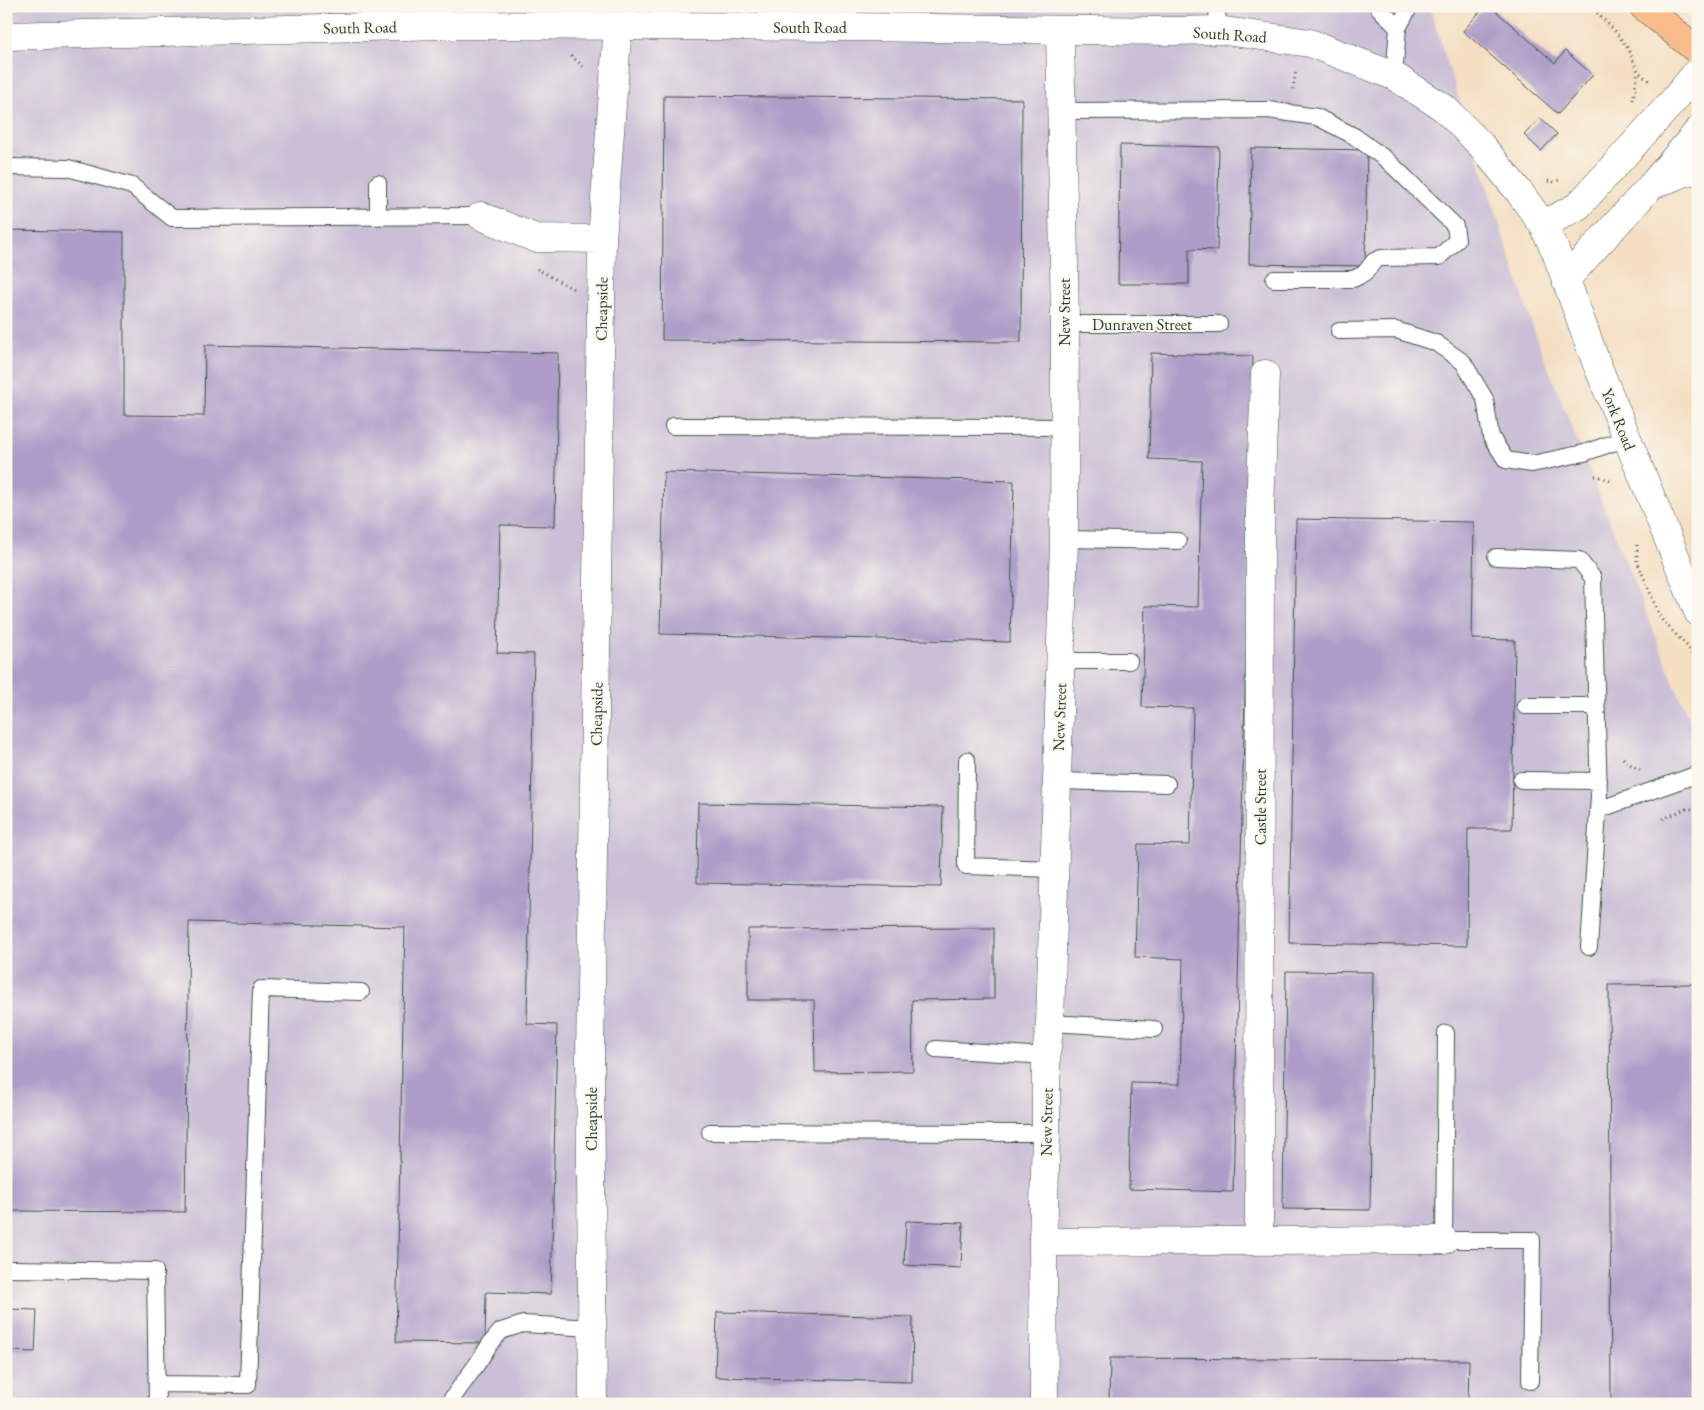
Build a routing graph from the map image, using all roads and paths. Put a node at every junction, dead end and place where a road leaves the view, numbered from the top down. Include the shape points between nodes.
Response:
1 (1410, 6) edge
2 (1590, 6) edge
3 (1643, 6) edge
4 (1378, 7) edge
5 (1217, 18) edge
6 (618, 25) junction
7 (1398, 28) junction
8 (1060, 30) junction
9 (6, 36) edge
10 (1698, 51) edge
11 (566, 55) dead end
12 (1638, 71) junction
13 (1698, 71) edge
14 (588, 72) dead end
15 (1394, 76) junction
16 (1673, 101) junction
17 (1628, 106) dead end
18 (1061, 111) junction
19 (1698, 131) edge
20 (6, 167) edge
21 (1698, 170) edge
22 (1569, 177) dead end
23 (1546, 181) dead end
24 (378, 183) dead end
25 (1651, 186) junction
26 (481, 216) joint
27 (378, 217) junction
28 (1543, 225) junction
29 (602, 239) junction
30 (1274, 279) dead end
31 (1566, 279) junction
32 (1065, 324) junction
33 (1219, 324) dead end
34 (1339, 330) dead end
35 (1265, 374) dead end
36 (673, 426) dead end
37 (1064, 427) junction
38 (1627, 438) junction
39 (1572, 456) junction
40 (1616, 483) dead end
41 (1638, 537) dead end
42 (1064, 539) junction
43 (1178, 541) dead end
44 (1496, 557) dead end
45 (1698, 612) edge
46 (1060, 661) junction
47 (1130, 661) dead end
48 (1698, 669) edge
49 (1525, 706) dead end
50 (1596, 706) junction
51 (1621, 756) dead end
52 (967, 760) dead end
53 (1642, 772) dead end
54 (1698, 774) edge
55 (1521, 780) dead end
56 (1057, 781) junction
57 (1598, 781) junction
58 (1167, 784) dead end
59 (1698, 809) edge
60 (1598, 810) junction
61 (1663, 819) dead end
62 (1054, 869) junction
63 (1589, 947) dead end
64 (361, 992) dead end
65 (1050, 1023) junction
66 (1154, 1029) dead end
67 (1446, 1033) dead end
68 (936, 1049) dead end
69 (1046, 1056) junction
70 (710, 1132) dead end
71 (1046, 1133) junction
72 (1444, 1240) junction
73 (1259, 1241) junction
74 (1043, 1242) junction
75 (10, 1268) dead end
76 (593, 1328) junction
77 (1530, 1381) dead end
78 (157, 1384) junction
79 (157, 1404) edge
80 (448, 1404) edge
81 (593, 1404) edge
82 (1044, 1404) edge

1 - 7 lane
2 - 12 path via 1627,47
3 - 10 main road
4 - 7 lane
5 - 8 street, South Road via 1171,31
5 - 15 street, South Road via 1310,43
6 - 8 street, South Road
6 - 9 street, South Road via 444,25
6 - 29 street, Cheapside
7 - 15 lane
8 - 18 street, New Street
11 - 14 path via 574,57
12 - 16 path
12 - 17 path via 1634,99
13 - 16 street
15 - 28 street, South Road via 1444,108 1480,144
16 - 28 street via 1578,206
18 - 30 lane via 1268,110 1317,117 1354,136 1387,160 1455,226 1457,240 1439,257 1381,258 1374,261 1364,274 1353,279
18 - 32 street, New Street
19 - 25 street
20 - 27 lane via 68,168 132,186 172,218
21 - 25 street
22 - 23 path
24 - 27 lane
25 - 31 street
26 - 27 lane
26 - 29 street via 535,238
28 - 31 street, York Road
29 - 76 street, Cheapside via 590,1058
31 - 38 street, York Road
32 - 33 lane, Dunraven Street
32 - 37 street, New Street
34 - 39 lane via 1396,330 1436,343 1463,362 1485,400 1491,437 1506,460 1532,464
35 - 73 street, Castle Street via 1260,510
36 - 37 lane
37 - 42 street, New Street
38 - 39 lane
38 - 45 street, York Road
39 - 40 path via 1579,478 1598,476
41 - 48 path via 1638,562 1661,619 1689,648
42 - 43 lane
42 - 46 street, New Street
44 - 50 lane via 1579,560 1592,578
46 - 47 lane
46 - 56 street, New Street
49 - 50 lane
50 - 57 lane
51 - 53 path
52 - 62 lane via 966,866
54 - 60 lane
55 - 57 lane
56 - 58 lane
56 - 62 street, New Street
57 - 60 lane
59 - 61 path via 1685,810
60 - 63 lane
62 - 65 street, New Street
64 - 78 lane via 261,989 248,1384
65 - 66 lane
65 - 69 street, New Street
67 - 72 lane
68 - 69 lane
69 - 71 street, New Street
70 - 71 lane
71 - 74 street, New Street
72 - 73 street
72 - 77 lane via 1532,1240
73 - 74 street
74 - 82 street, New Street
75 - 78 lane via 155,1271
76 - 80 lane via 523,1324 501,1331
76 - 81 street, Cheapside
78 - 79 lane

